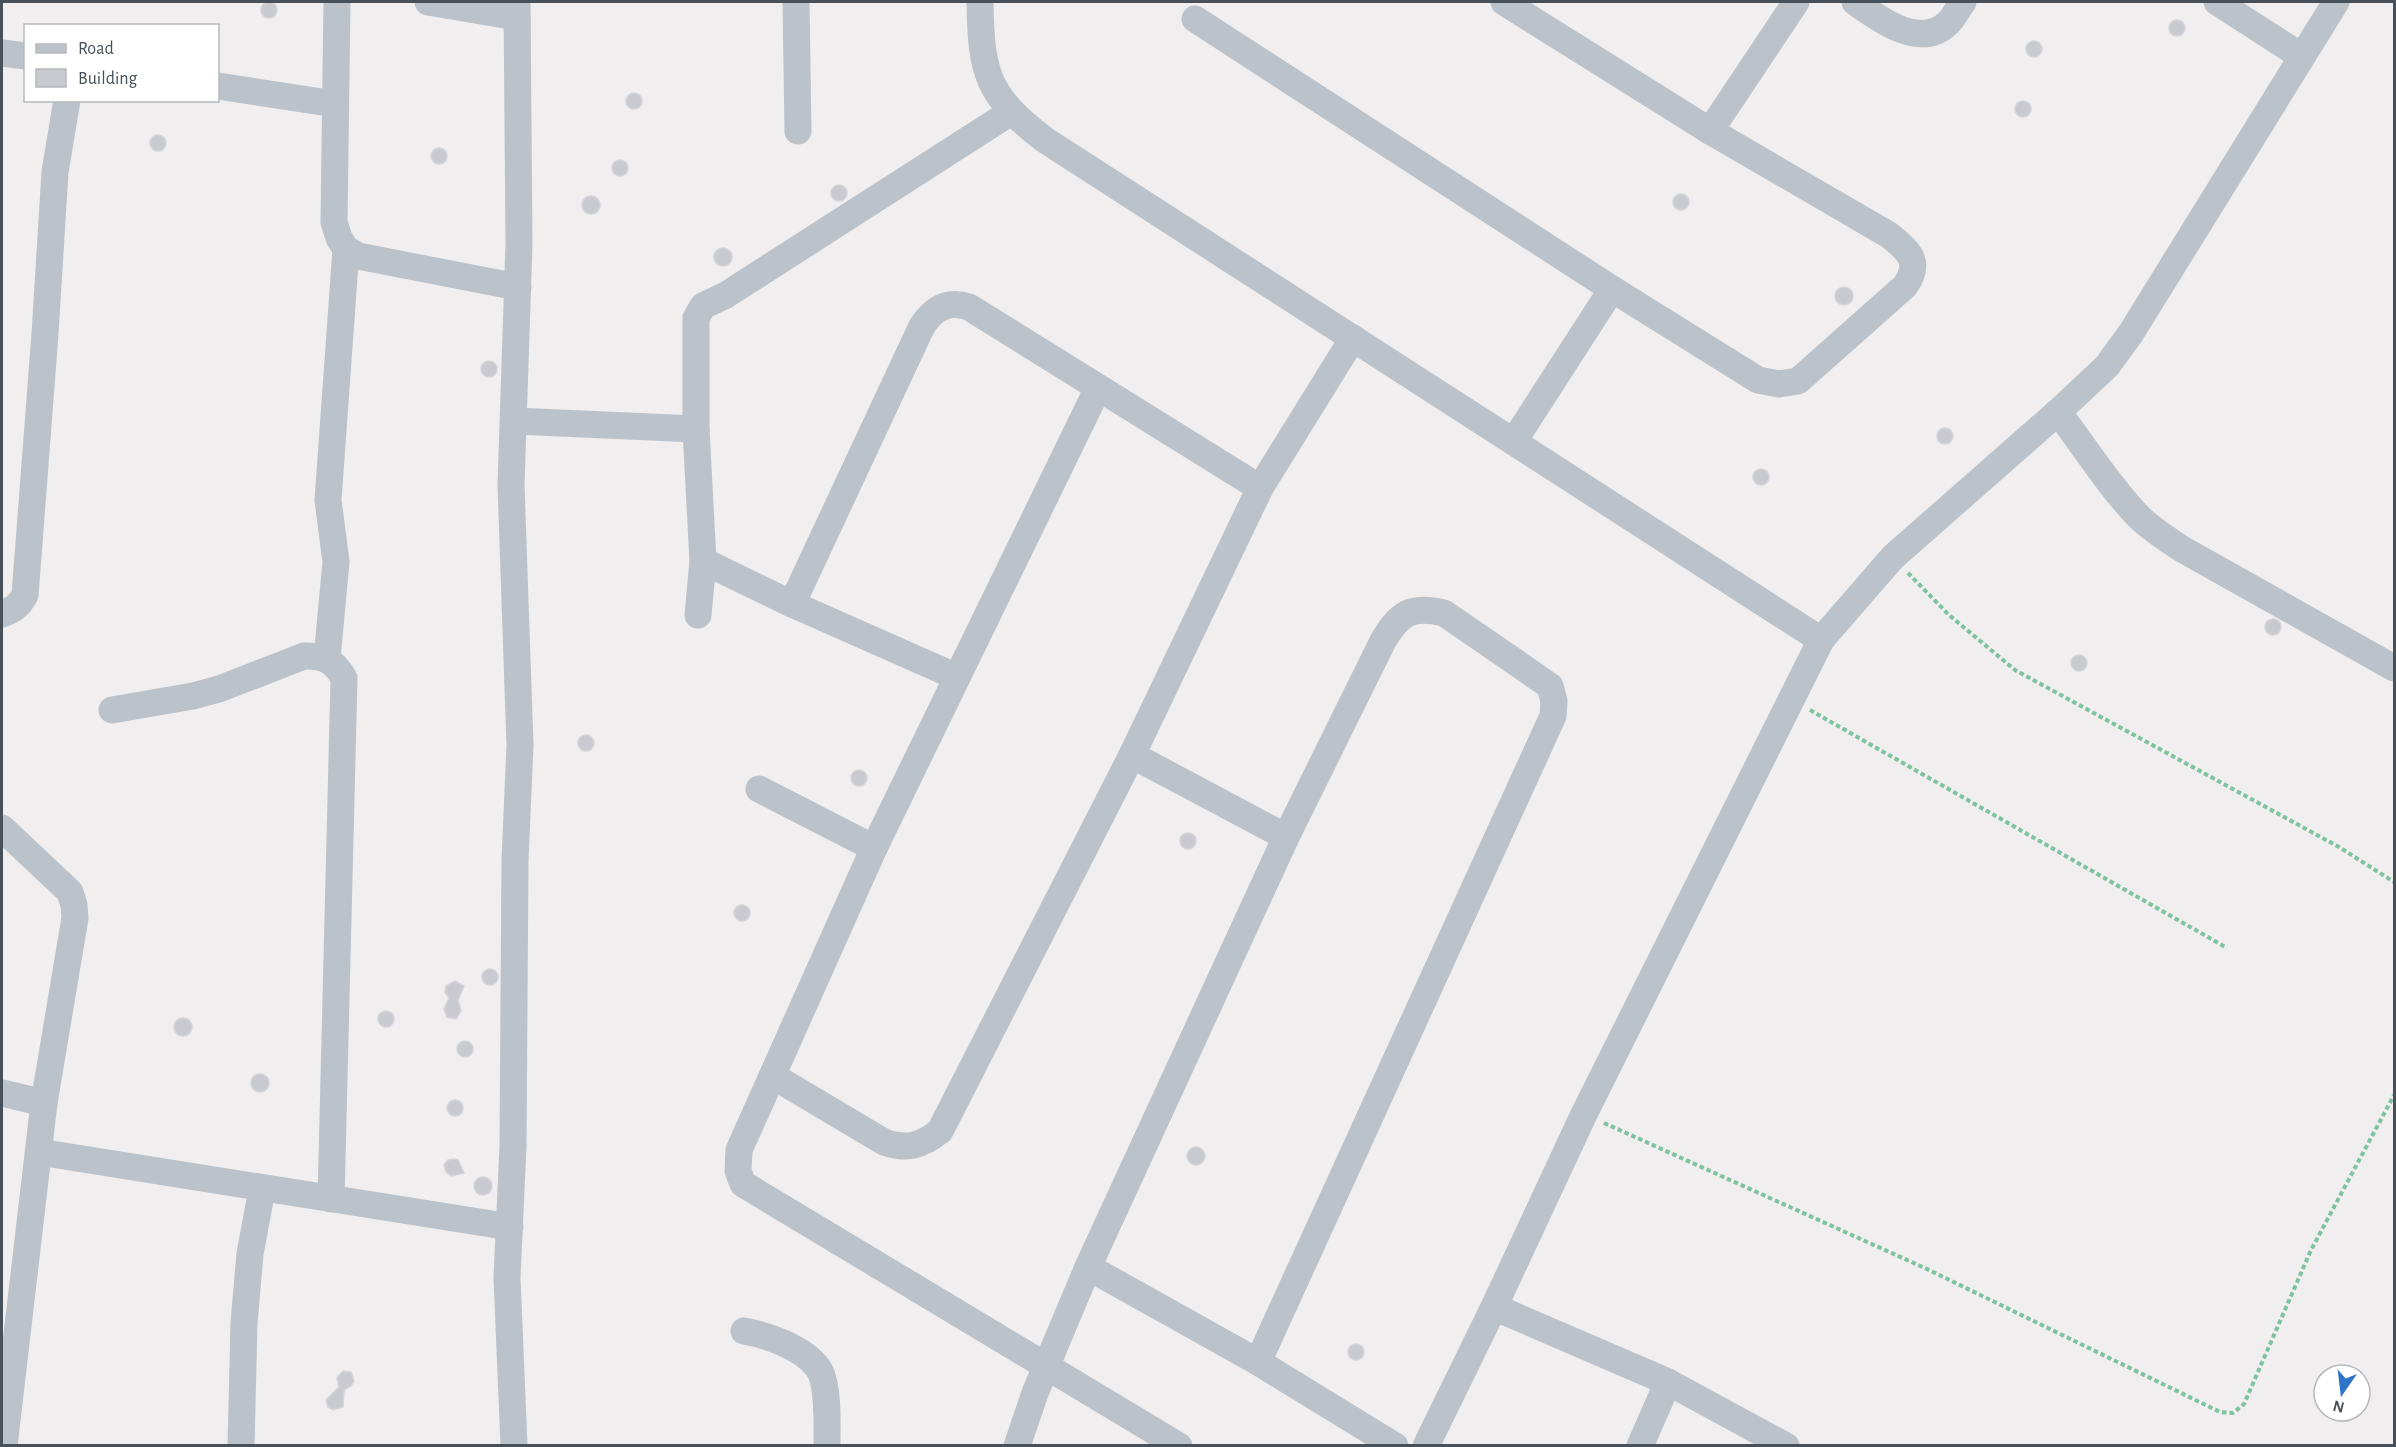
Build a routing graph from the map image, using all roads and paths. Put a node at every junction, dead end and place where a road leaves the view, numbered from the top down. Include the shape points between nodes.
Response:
1 (337, 2) edge
2 (428, 2) edge
3 (796, 2) edge
4 (980, 2) edge
5 (1504, 2) edge
6 (1796, 2) edge
7 (1855, 2) edge
8 (1963, 2) edge
9 (2217, 2) edge
10 (2336, 2) edge
11 (517, 9) edge
12 (1195, 19) dead end
13 (2, 53) edge
14 (24, 56) edge
15 (2301, 56) junction
16 (219, 86) edge
17 (67, 102) edge
18 (335, 104) junction
19 (1011, 112) junction
20 (798, 131) dead end
21 (1710, 131) junction
22 (346, 249) junction
23 (518, 287) junction
24 (1612, 289) junction
25 (1353, 338) junction
26 (1098, 388) junction
27 (2058, 412) junction
28 (514, 421) junction
29 (696, 429) junction
30 (1514, 441) junction
31 (1260, 488) junction
32 (1893, 557) junction
33 (703, 561) junction
34 (792, 604) junction
35 (2, 614) edge
36 (698, 615) dead end
37 (1821, 640) junction
38 (327, 658) junction
39 (2394, 668) edge
40 (957, 677) junction
41 (1792, 699) junction
42 (112, 710) dead end
43 (1132, 755) junction
44 (759, 789) dead end
45 (2, 828) edge
46 (1286, 837) junction
47 (874, 848) junction
48 (2394, 882) edge
49 (2227, 948) dead end
50 (773, 1076) junction
51 (2, 1093) edge
52 (2394, 1095) edge
53 (44, 1103) junction
54 (1584, 1114) junction
55 (39, 1152) junction
56 (262, 1189) junction
57 (331, 1200) junction
58 (510, 1227) junction
59 (1088, 1267) junction
60 (1494, 1307) junction
61 (744, 1332) dead end
62 (1258, 1362) junction
63 (1047, 1365) junction
64 (1668, 1382) junction
65 (4, 1446) edge
66 (241, 1446) edge
67 (514, 1446) edge
68 (827, 1446) edge
69 (1017, 1446) edge
70 (1179, 1446) edge
71 (1395, 1446) edge
72 (1426, 1446) edge
73 (1640, 1446) edge
74 (1786, 1446) edge

1 - 18 street
2 - 11 street
3 - 20 street
4 - 19 street via 984,63 995,91
5 - 21 street
6 - 21 street
7 - 8 street via 1891,25 1918,33 1940,29
9 - 15 street
10 - 15 street
11 - 23 street
12 - 24 street
13 - 14 street
15 - 27 street via 2122,346 2107,366
16 - 18 street
17 - 35 street via 55,172 25,595 13,610
18 - 22 street via 334,222
19 - 25 street via 1045,140
19 - 29 street via 703,306 696,318 695,334
21 - 24 street via 1889,235 1909,254 1913,270 1905,286 1807,375 1787,384 1748,375
22 - 23 street via 358,256
22 - 38 street via 328,500 336,562
23 - 28 street
24 - 30 street
25 - 30 street
25 - 31 street
26 - 31 street
26 - 34 street via 969,308 957,303 938,309 921,326
26 - 40 street
27 - 32 street
27 - 39 street via 2138,516 2156,531
28 - 29 street
28 - 58 street via 511,485 520,745
29 - 33 street
30 - 37 street
31 - 43 street
32 - 37 street
32 - 48 path via 1949,615 2015,670 2339,847
33 - 34 street
33 - 36 street
34 - 40 street
37 - 41 street
38 - 42 street via 304,656 219,689
38 - 57 street via 344,678
40 - 47 street
41 - 49 path
41 - 54 street
43 - 46 street
43 - 50 street via 940,1131 918,1146 894,1146
44 - 47 street
45 - 53 street via 70,892 74,905
46 - 59 street
46 - 62 street via 1383,641 1393,623 1404,615 1430,609 1444,613 1550,686 1554,701 1548,729
47 - 50 street
50 - 63 street via 740,1149 738,1171 743,1184
51 - 53 street
52 - 54 path via 2311,1250 2244,1404 2233,1413 2220,1412 1927,1269
53 - 55 street
54 - 60 street
55 - 56 street
55 - 65 street
56 - 57 street
56 - 66 street via 250,1254 244,1323
57 - 58 street
58 - 67 street via 507,1278
59 - 62 street
59 - 63 street
60 - 64 street
60 - 72 street
61 - 68 street via 781,1341 819,1368 825,1389
62 - 71 street
63 - 69 street
63 - 70 street
64 - 73 street
64 - 74 street

